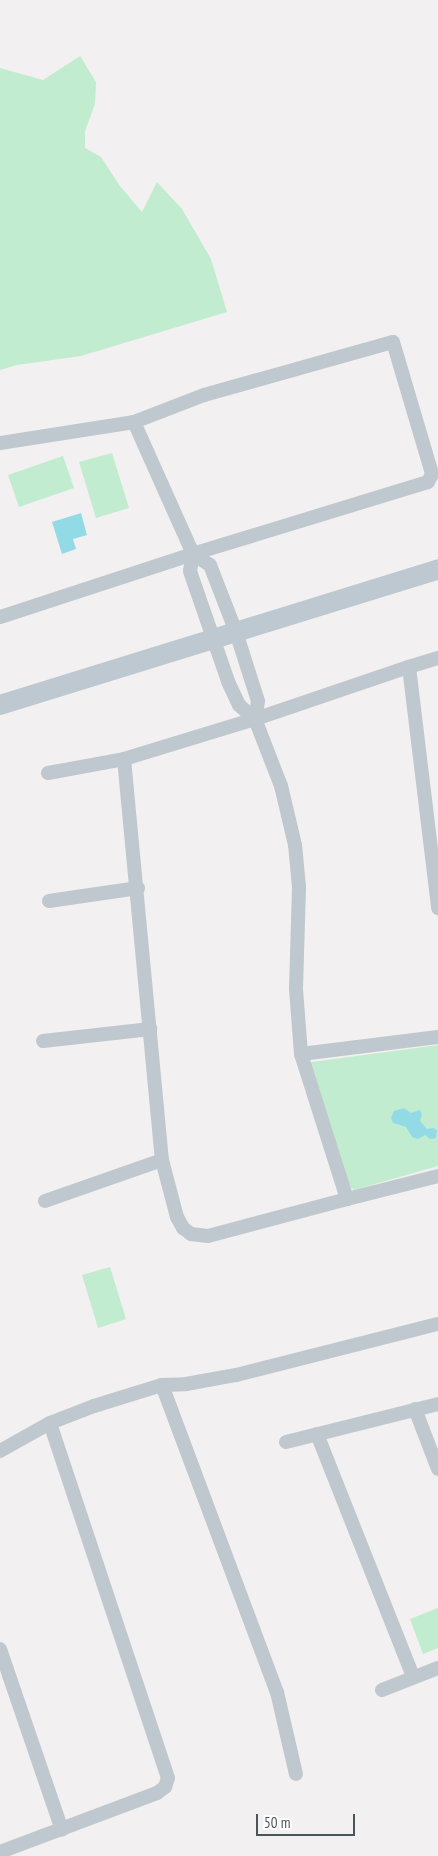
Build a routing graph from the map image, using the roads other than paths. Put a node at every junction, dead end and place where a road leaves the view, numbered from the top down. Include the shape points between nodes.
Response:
1 (134, 422) junction
2 (0, 443) edge
3 (193, 554) junction
4 (438, 569) edge
5 (0, 617) edge
6 (236, 632) junction
7 (214, 640) junction
8 (438, 658) edge
9 (410, 667) junction
10 (0, 705) edge
11 (255, 719) junction
12 (124, 758) junction
13 (48, 773) dead end
14 (138, 888) junction
15 (49, 902) dead end
16 (438, 908) edge
17 (150, 1029) junction
18 (438, 1037) edge
19 (43, 1041) dead end
20 (301, 1054) junction
21 (162, 1160) junction
22 (438, 1176) edge
23 (347, 1199) junction
24 (45, 1201) dead end
25 (438, 1324) edge
26 (162, 1385) junction
27 (438, 1404) edge
28 (415, 1409) junction
29 (50, 1424) junction
30 (317, 1434) junction
31 (286, 1442) dead end
32 (0, 1451) edge
33 (438, 1469) edge
34 (0, 1650) edge
35 (438, 1668) edge
36 (413, 1677) junction
37 (382, 1690) dead end
38 (296, 1774) dead end
39 (62, 1830) junction
40 (0, 1852) edge

1 - 2 street
1 - 3 street
1 - 3 street via 204,395 393,342 431,479
3 - 5 street
3 - 6 street via 210,565
3 - 7 street via 190,571
4 - 6 street
6 - 7 street
6 - 11 street via 258,700
7 - 10 street
7 - 11 street via 239,705
8 - 9 street
9 - 11 street
9 - 16 street
11 - 12 street
11 - 20 street via 281,786 295,845 299,887 296,990
12 - 13 street
12 - 14 street
14 - 15 street
14 - 17 street
17 - 19 street
17 - 21 street
18 - 20 street
20 - 23 street
21 - 23 street via 176,1218 191,1234 208,1236
21 - 24 street
22 - 23 street
25 - 26 street via 236,1375
26 - 29 street via 94,1406
26 - 38 street via 277,1692
27 - 28 street
28 - 30 street
28 - 33 street
29 - 32 street
29 - 39 street via 168,1778 158,1793
30 - 31 street
30 - 36 street
34 - 39 street
35 - 36 street
36 - 37 street
39 - 40 street

